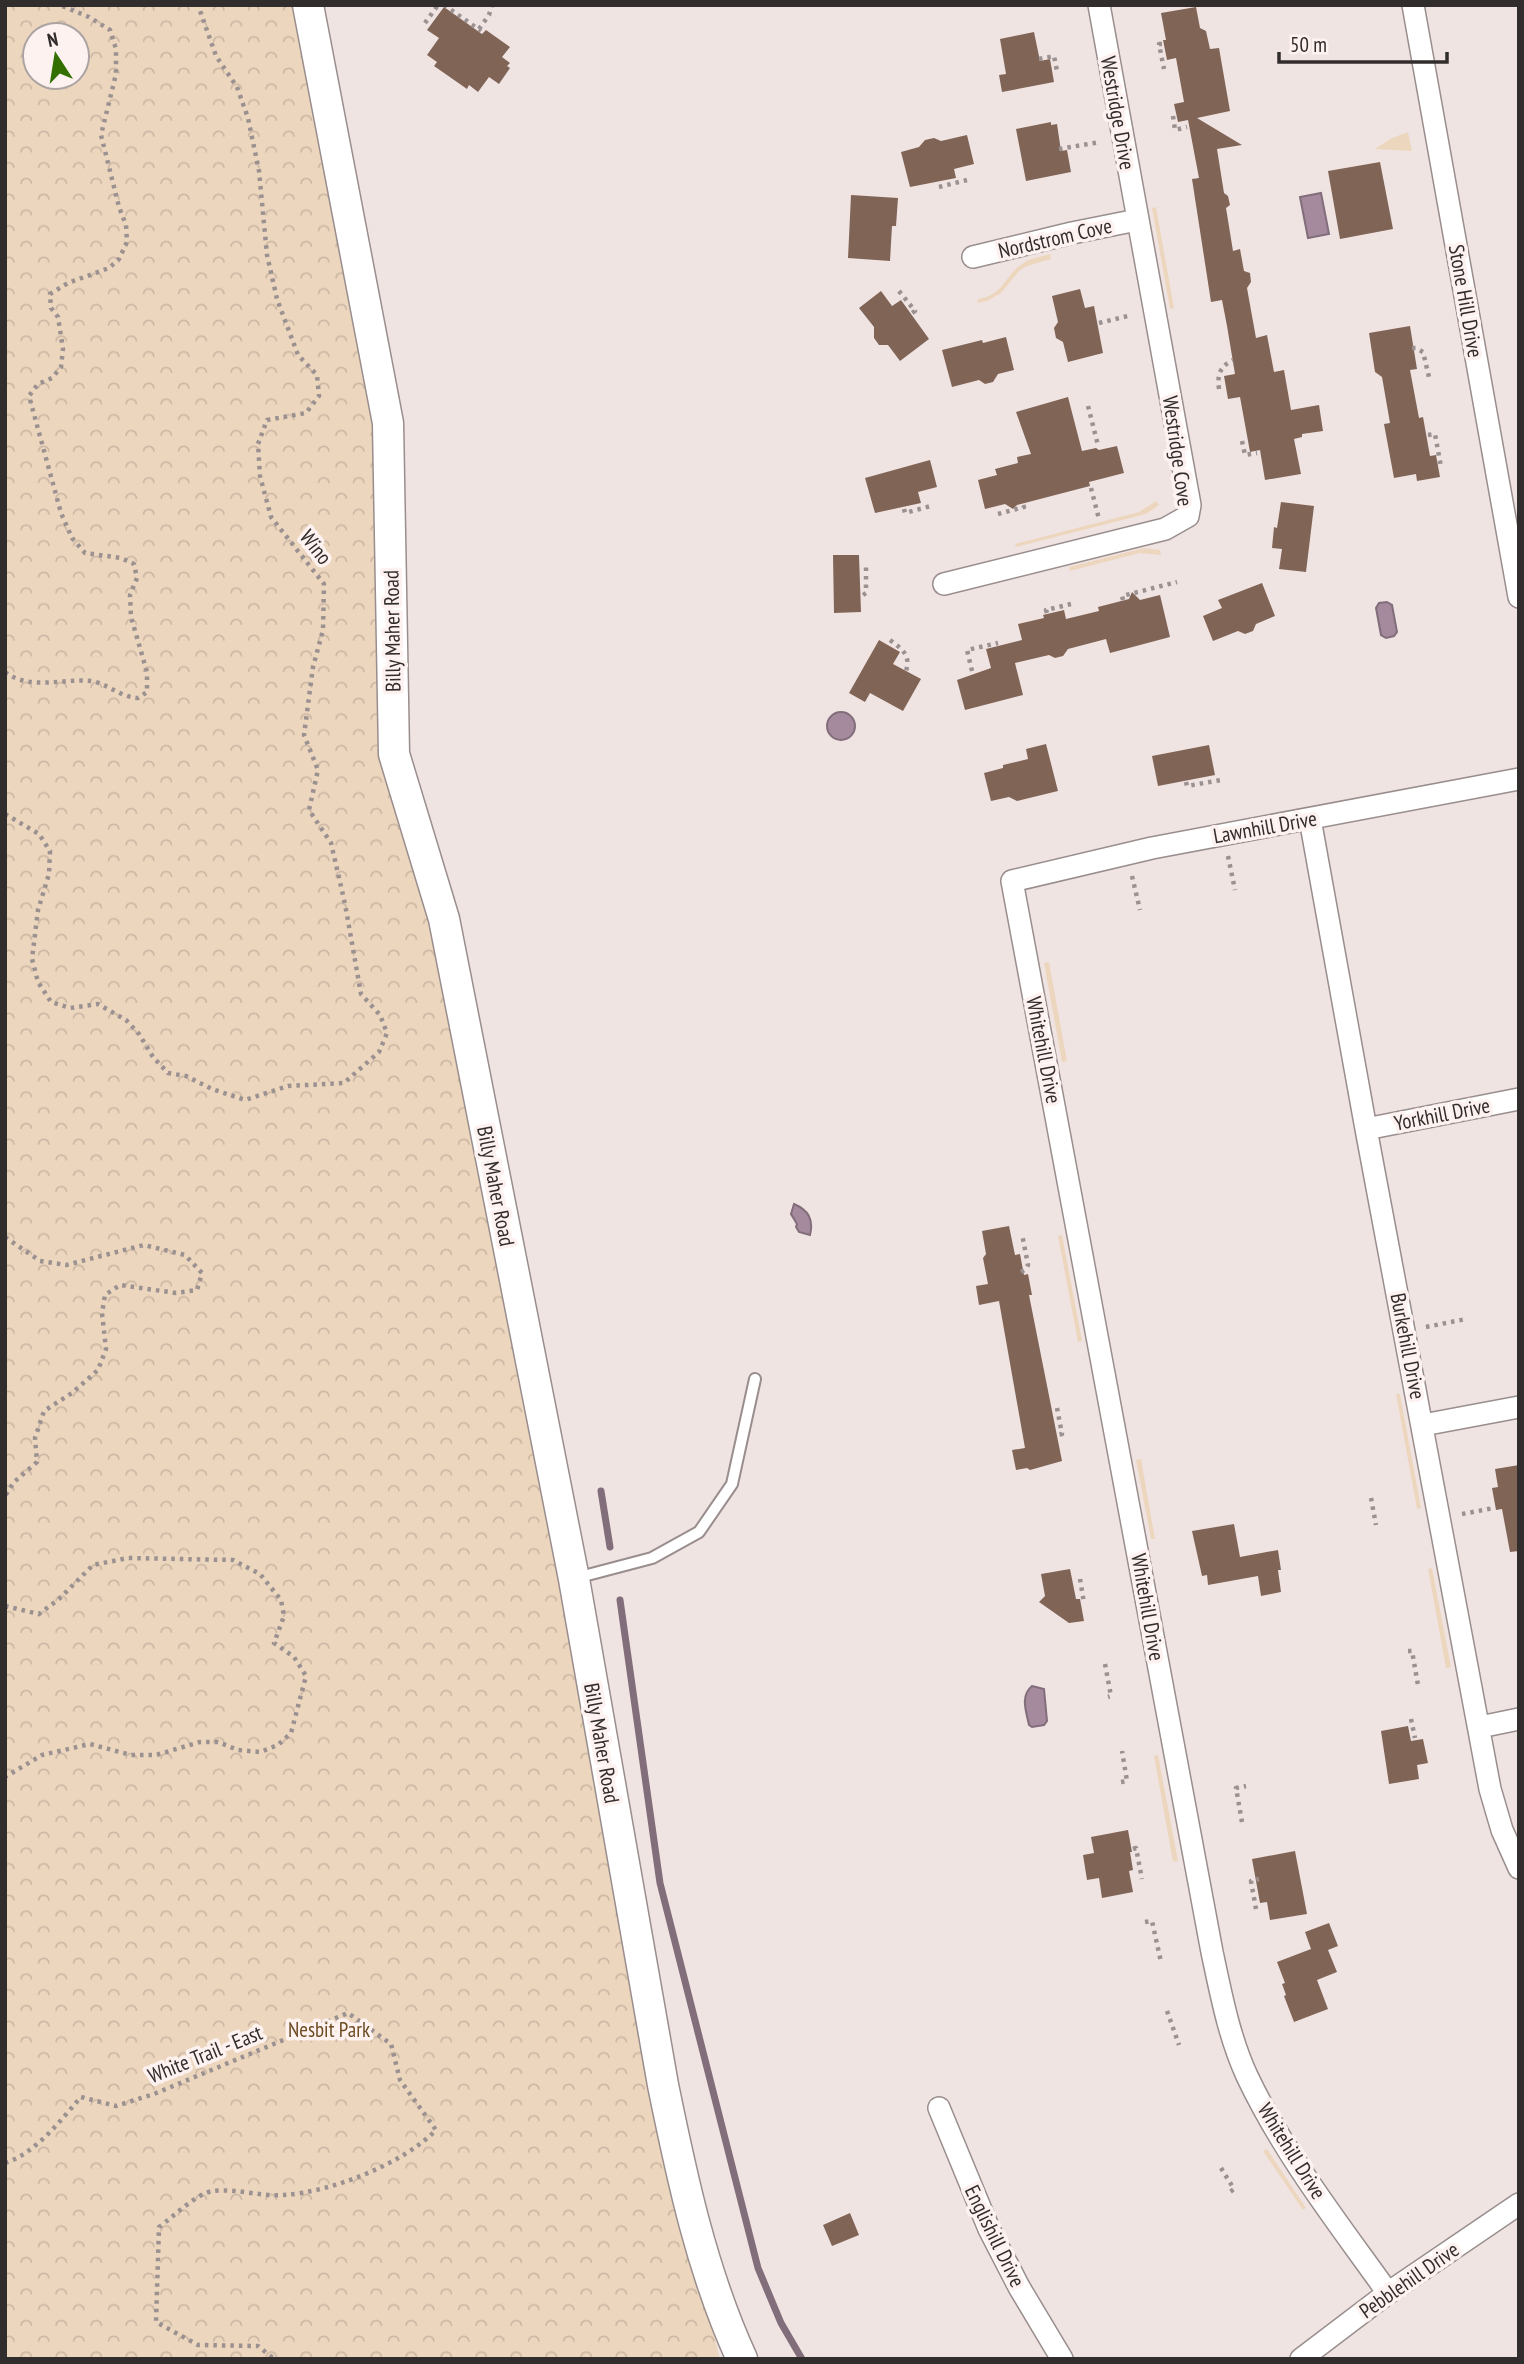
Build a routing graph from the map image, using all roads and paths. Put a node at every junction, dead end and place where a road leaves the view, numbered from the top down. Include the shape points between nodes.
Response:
1 (60, 5) edge
2 (198, 5) edge
3 (308, 5) edge
4 (438, 5) edge
5 (444, 5) edge
6 (492, 5) edge
7 (1099, 5) edge
8 (1413, 5) edge
9 (425, 23) dead end
10 (1162, 44) dead end
11 (1039, 59) dead end
12 (1164, 69) dead end
13 (1057, 71) dead end
14 (1172, 116) dead end
15 (1187, 127) dead end
16 (1100, 142) dead end
17 (1059, 149) dead end
18 (967, 180) dead end
19 (939, 187) dead end
20 (1137, 220) junction
21 (973, 257) dead end
22 (899, 291) dead end
23 (912, 313) dead end
24 (1132, 315) dead end
25 (1099, 323) dead end
26 (1412, 348) dead end
27 (1233, 360) dead end
28 (1429, 377) dead end
29 (1219, 389) dead end
30 (1088, 406) dead end
31 (1428, 435) dead end
32 (1242, 441) dead end
33 (1098, 445) dead end
34 (1257, 453) dead end
35 (1441, 467) dead end
36 (1091, 488) dead end
37 (1022, 502) dead end
38 (931, 506) dead end
39 (904, 509) dead end
40 (998, 514) dead end
41 (1099, 519) dead end
42 (866, 565) dead end
43 (1177, 582) dead end
44 (944, 584) dead end
45 (863, 595) dead end
46 (1519, 597) edge
47 (1123, 600) dead end
48 (1071, 604) dead end
49 (1047, 613) dead end
50 (890, 640) dead end
51 (998, 643) dead end
52 (906, 671) dead end
53 (972, 671) dead end
54 (5, 672) edge
55 (1519, 779) edge
56 (1221, 780) dead end
57 (1186, 782) dead end
58 (5, 814) edge
59 (1310, 819) junction
60 (1228, 856) dead end
61 (1132, 876) dead end
62 (1012, 881) joint
63 (1235, 890) dead end
64 (1140, 910) dead end
65 (1519, 1099) edge
66 (1366, 1129) junction
67 (1022, 1234) dead end
68 (5, 1237) edge
69 (1021, 1272) dead end
70 (1466, 1319) dead end
71 (1426, 1327) dead end
72 (755, 1379) dead end
73 (1519, 1407) edge
74 (1056, 1408) dead end
75 (1423, 1425) junction
76 (1057, 1436) dead end
77 (5, 1496) edge
78 (1371, 1499) dead end
79 (1493, 1508) dead end
80 (1462, 1514) dead end
81 (1376, 1525) dead end
82 (574, 1579) junction
83 (1080, 1579) dead end
84 (1084, 1602) dead end
85 (5, 1606) edge
86 (1408, 1651) dead end
87 (1105, 1664) dead end
88 (1418, 1685) dead end
89 (1108, 1697) dead end
90 (1411, 1719) dead end
91 (1519, 1719) edge
92 (1480, 1727) junction
93 (1415, 1738) dead end
94 (1122, 1751) dead end
95 (5, 1777) edge
96 (1121, 1782) dead end
97 (1246, 1786) dead end
98 (1242, 1822) dead end
99 (1133, 1849) dead end
100 (1519, 1868) edge
101 (1142, 1879) dead end
102 (1259, 1879) dead end
103 (1256, 1909) dead end
104 (1145, 1922) dead end
105 (1161, 1962) dead end
106 (1167, 2011) dead end
107 (1179, 2045) dead end
108 (939, 2108) dead end
109 (5, 2163) edge
110 (1221, 2168) dead end
111 (1230, 2192) dead end
112 (1519, 2204) edge
113 (1388, 2293) junction
114 (274, 2359) edge
115 (742, 2359) edge
116 (1062, 2359) edge
117 (1301, 2359) edge

1 - 54 path via 110,30 116,49 116,74 101,135 127,242 109,268 50,294 64,349 61,367 29,396 72,538 85,554 134,564 137,578 130,595 131,617 148,672 147,692 138,698 125,697 94,681 16,681
2 - 58 path, Wino via 216,56 237,87 248,118 277,299 298,355 317,374 319,396 306,413 267,420 258,444 260,476 271,517 324,584 323,630 304,735 318,770 309,810 331,842 361,994 380,1015 387,1033 379,1052 344,1083 288,1086 245,1100 168,1073 126,1020 98,1004 70,1008 51,1002 38,982 32,959 50,851 39,834
3 - 82 main road, Billy Maher Road via 388,423 394,754 444,919
4 - 9 path
5 - 6 path via 480,30
7 - 20 street, Westridge Drive
8 - 46 street, Stone Hill Drive
10 - 12 path
11 - 13 path via 1054,57
14 - 15 path via 1175,130
16 - 17 path
18 - 19 path
20 - 21 street, Nordstrom Cove
20 - 44 street, Westridge Cove via 1190,505 1188,516 1165,529
22 - 23 path via 915,311
24 - 25 path
26 - 28 path via 1423,352
27 - 29 path via 1218,376
30 - 33 path
31 - 35 path via 1435,434
32 - 34 path via 1245,455
36 - 41 path
37 - 40 path via 1024,507
38 - 39 path via 905,513
42 - 45 path
43 - 47 path via 1122,596
48 - 49 path
50 - 52 path via 906,655
51 - 53 path via 967,650
55 - 59 street, Lawnhill Drive
56 - 57 path via 1187,786
59 - 62 street, Lawnhill Drive via 1152,848
59 - 66 street, Burkehill Drive
60 - 63 path
61 - 64 path
62 - 113 street, Whitehill Drive via 1228,2021 1247,2075 1276,2132
65 - 66 street, Yorkhill Drive
66 - 75 street, Burkehill Drive
67 - 69 path via 1028,1265
68 - 77 path via 40,1261 66,1265 144,1245 185,1255 202,1273 197,1290 176,1293 120,1285 105,1295 106,1349 99,1370 44,1411 34,1438 37,1462
70 - 71 path
72 - 82 lane via 732,1483 699,1532 652,1558
73 - 75 street
74 - 76 path via 1062,1434
75 - 92 street, Burkehill Drive
78 - 81 path
79 - 80 path
82 - 115 main road, Billy Maher Road via 676,2149 708,2276
83 - 84 path
85 - 95 path via 39,1614 93,1565 128,1558 233,1560 260,1574 281,1600 284,1616 274,1643 294,1657 306,1676 292,1732 278,1745 260,1752 200,1742 156,1755 131,1755 90,1744 42,1755
86 - 88 path via 1412,1651
87 - 89 path
90 - 93 path
91 - 92 street
92 - 100 street, Burkehill Drive via 1496,1812
94 - 96 path via 1127,1781
97 - 98 path via 1236,1788
99 - 101 path
102 - 103 path via 1251,1881
104 - 105 path via 1152,1921
106 - 107 path
108 - 116 street, Englishill Drive via 989,2229
109 - 114 path, White Trail - East via 18,2159 81,2097 116,2105 154,2094 348,2013 391,2044 400,2080 436,2130 422,2144 326,2189 283,2195 212,2191 159,2227 156,2322 198,2345 258,2346
110 - 111 path via 1234,2189
112 - 113 street, Pebblehill Drive
113 - 117 street, Pebblehill Drive

